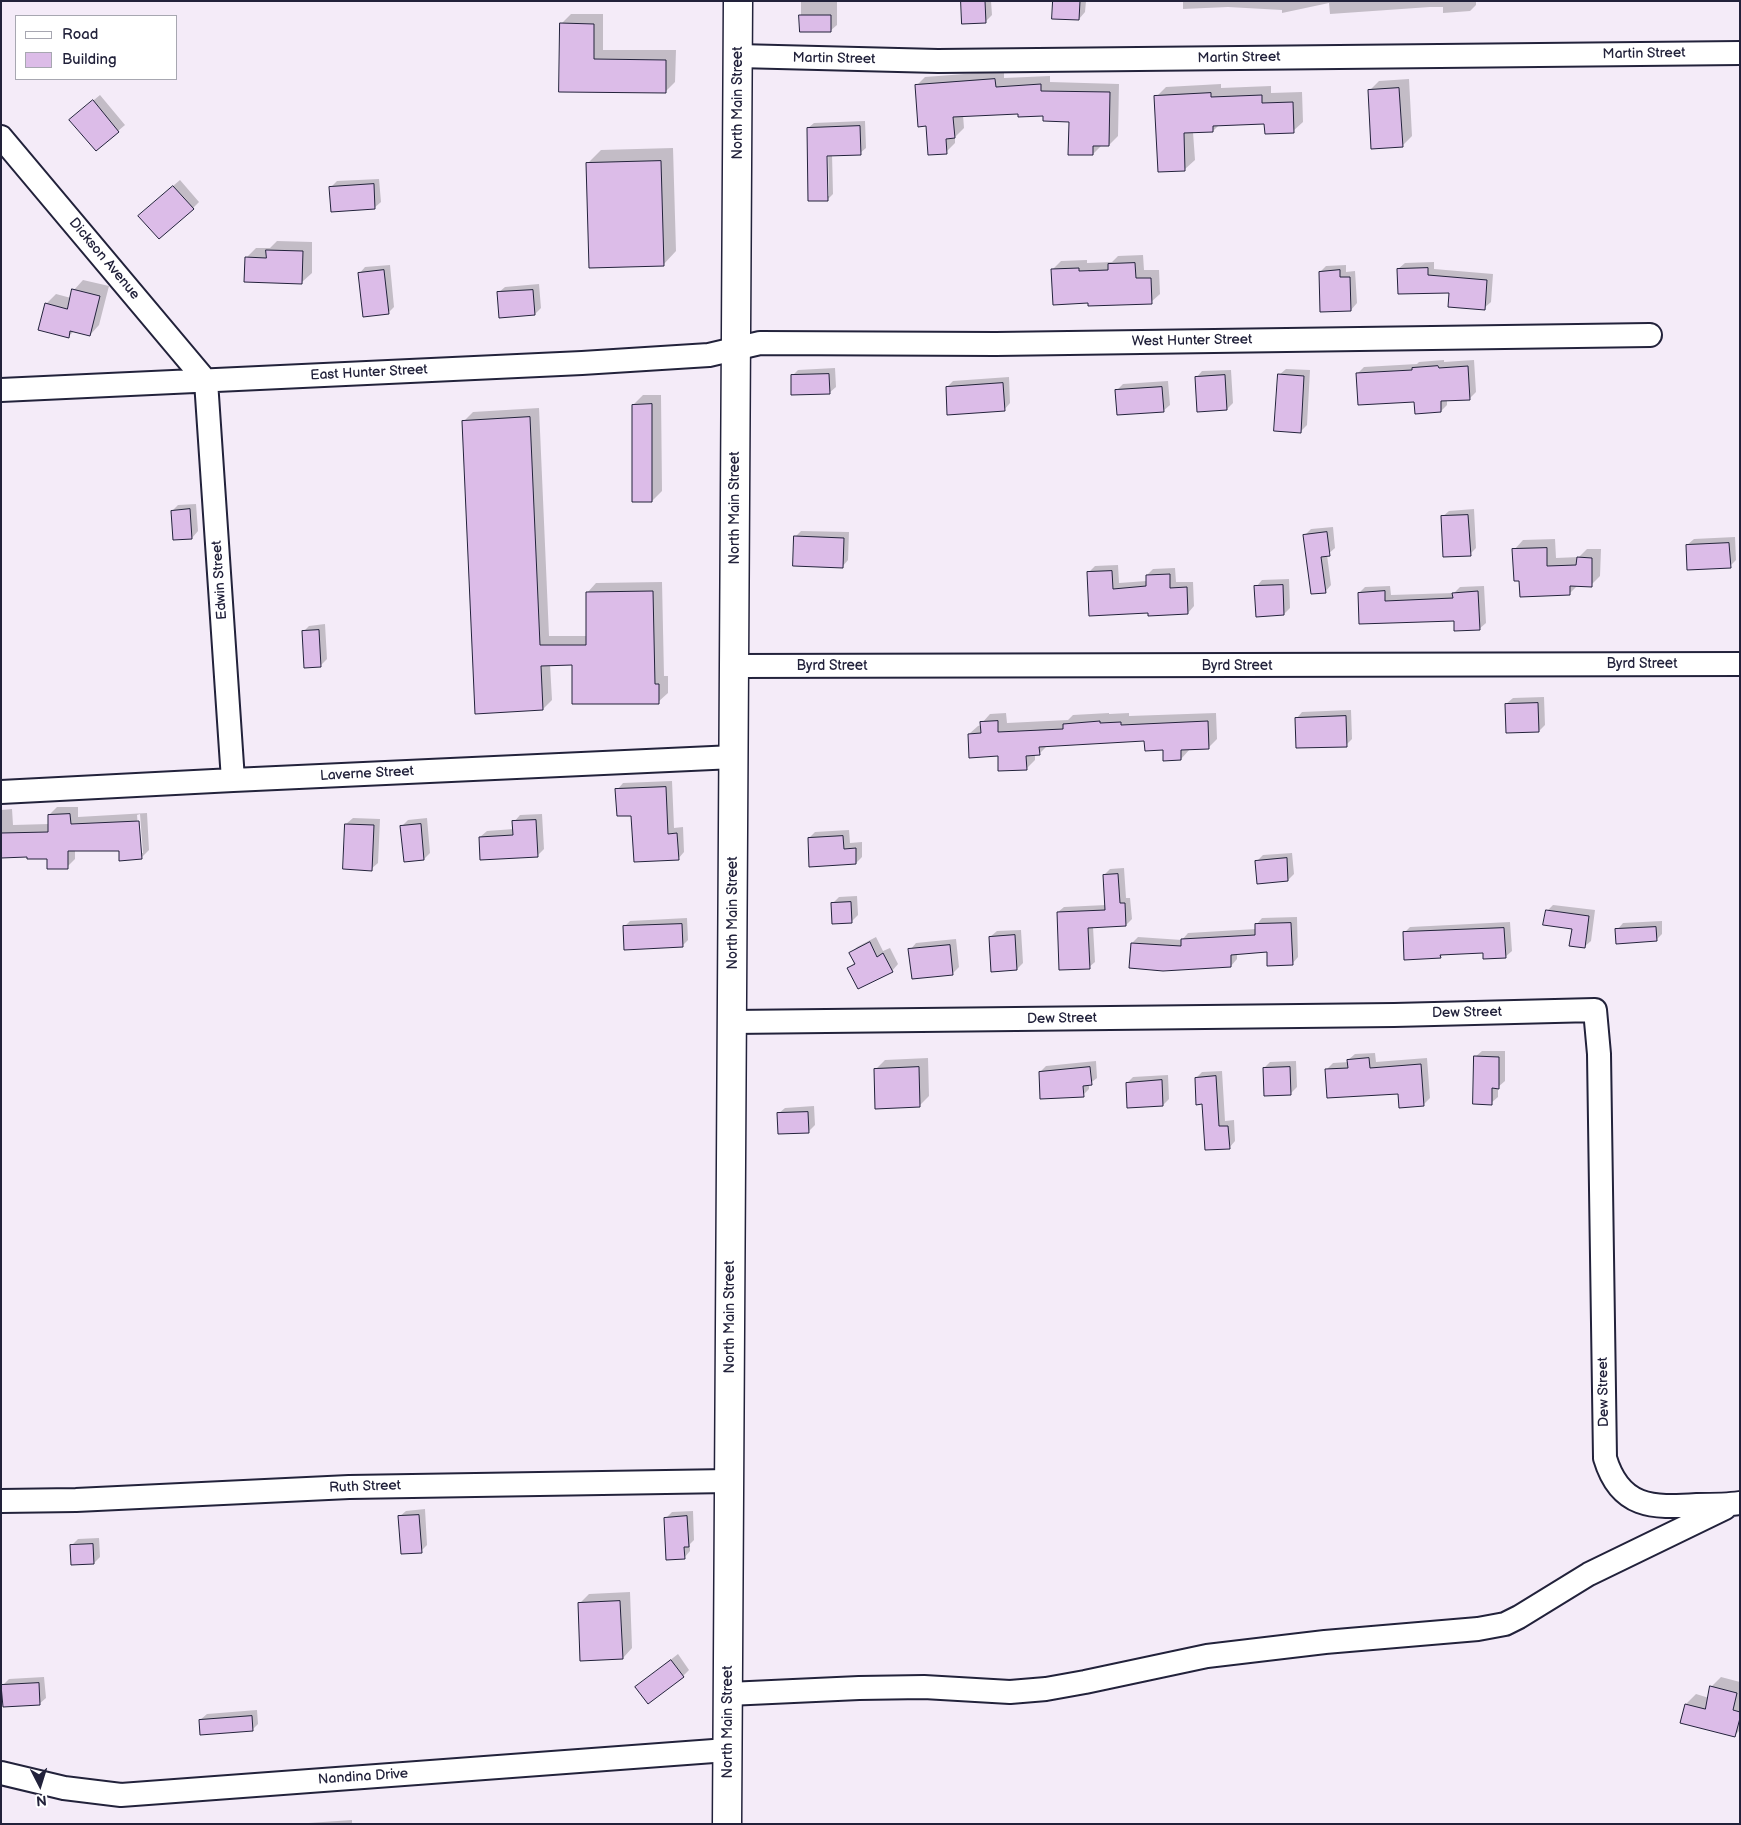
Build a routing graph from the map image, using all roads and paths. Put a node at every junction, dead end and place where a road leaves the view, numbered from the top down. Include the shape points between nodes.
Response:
1 (738, 1) edge
2 (1740, 53) edge
3 (738, 56) junction
4 (1, 137) edge
5 (1650, 335) dead end
6 (736, 349) junction
7 (206, 381) junction
8 (1, 390) edge
9 (1740, 664) edge
10 (734, 666) junction
11 (734, 757) junction
12 (233, 780) junction
13 (1, 792) edge
14 (732, 1022) junction
15 (729, 1481) junction
16 (1, 1501) edge
17 (1738, 1503) edge
18 (728, 1694) junction
19 (727, 1750) junction
20 (1, 1773) edge
21 (727, 1824) edge

1 - 3 main road, North Main Street
2 - 3 street, Martin Street via 948,61
3 - 6 main road, North Main Street
4 - 7 street, Dickson Avenue
5 - 6 street, West Hunter Street via 996,344 760,343
6 - 7 street, East Hunter Street via 709,355 582,363
6 - 10 main road, North Main Street
7 - 8 street, East Hunter Street
7 - 12 street, Edwin Street
9 - 10 street, Byrd Street
10 - 11 main road, North Main Street
11 - 12 street, Laverne Street
11 - 14 main road, North Main Street
12 - 13 street, Laverne Street
14 - 15 main road, North Main Street
14 - 17 street, Dew Street via 1595,1010 1599,1054 1605,1458 1610,1476 1626,1494 1652,1505
15 - 16 street, Ruth Street via 349,1487
15 - 18 main road, North Main Street
17 - 18 street via 1589,1574 1505,1624 1478,1630 1325,1642 1208,1656 1046,1689 1010,1692 924,1687 859,1688
18 - 19 main road, North Main Street
19 - 20 street, Nandina Drive via 121,1795 64,1788
19 - 21 main road, North Main Street

